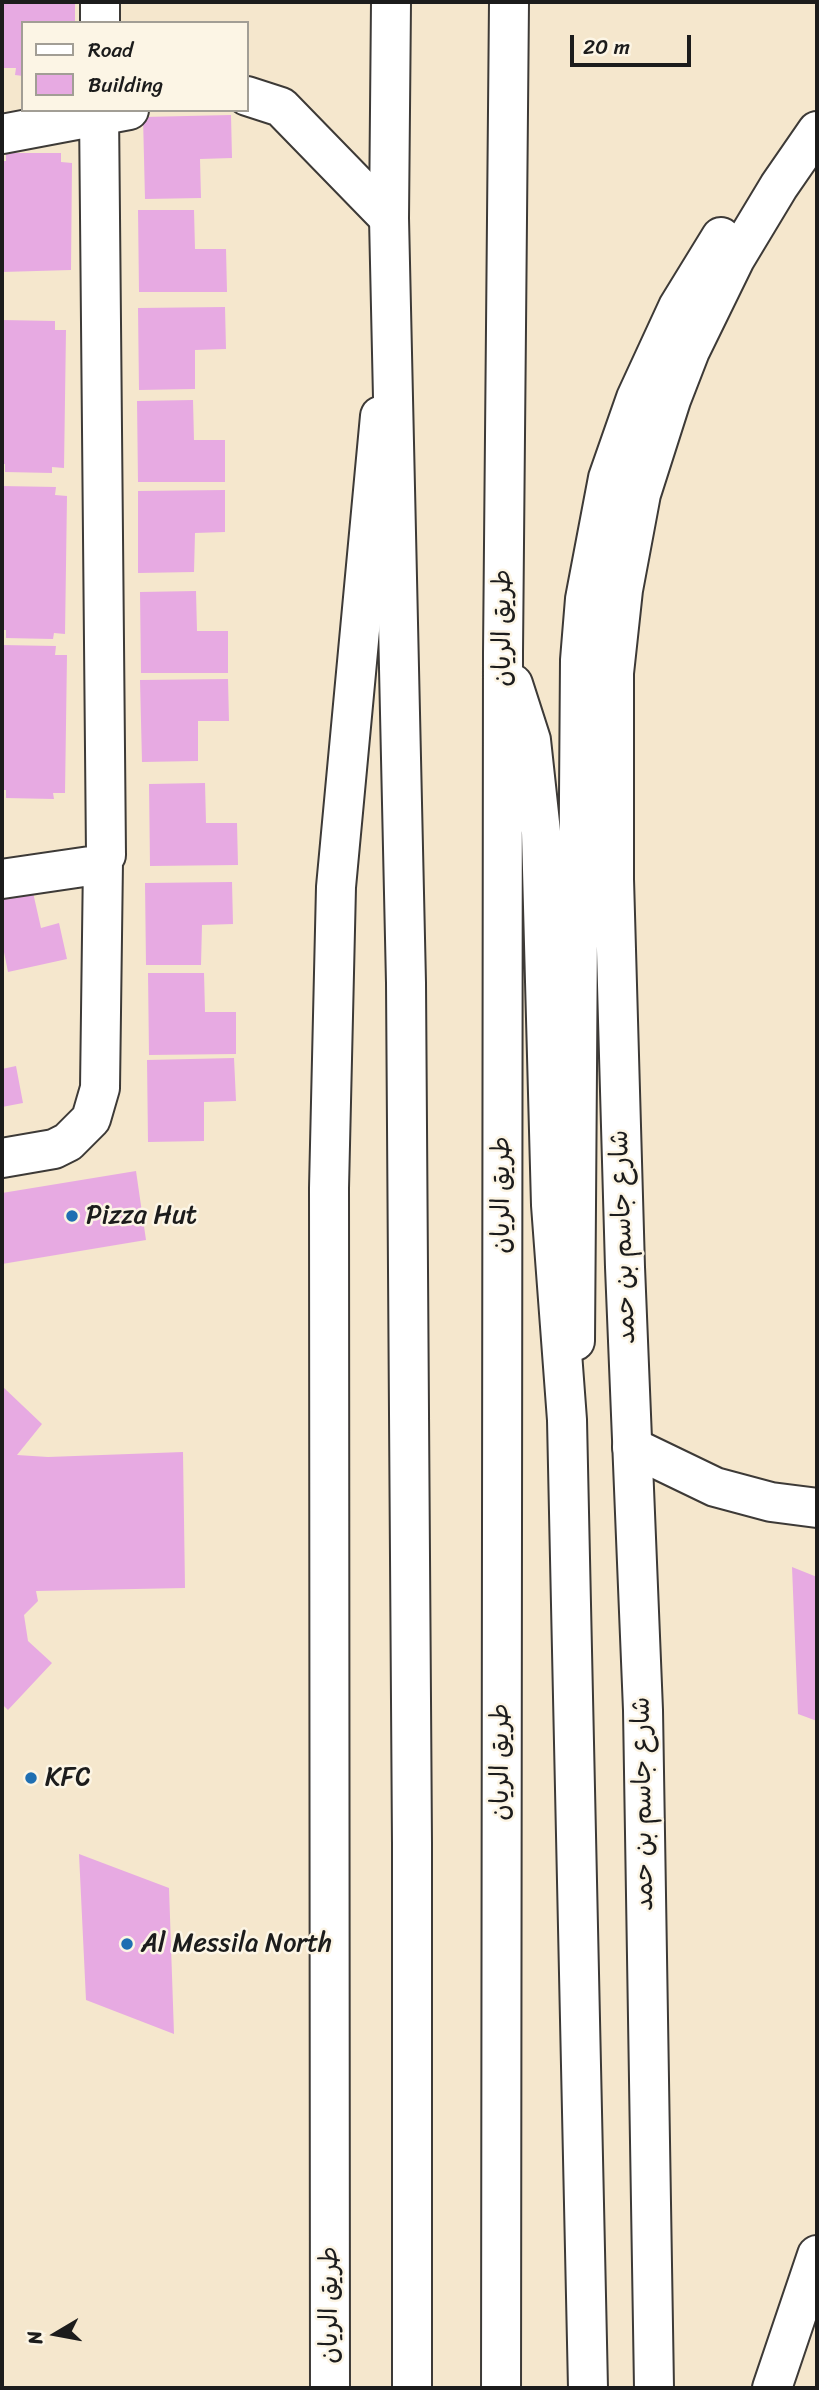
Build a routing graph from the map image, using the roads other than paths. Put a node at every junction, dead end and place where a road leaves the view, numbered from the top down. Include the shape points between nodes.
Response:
1 (100, 2) edge
2 (391, 2) edge
3 (509, 2) edge
4 (100, 21) edge
5 (248, 96) edge
6 (109, 112) edge
7 (817, 115) edge
8 (817, 131) edge
9 (2, 134) edge
10 (389, 218) junction
11 (391, 292) junction
12 (503, 652) junction
13 (103, 861) junction
14 (2, 879) edge
15 (2, 1158) edge
16 (567, 1420) junction
17 (632, 1447) junction
18 (817, 1508) edge
19 (817, 2255) edge
20 (322, 2382) edge
21 (412, 2388) edge
22 (501, 2388) edge
23 (588, 2388) edge
24 (654, 2388) edge
25 (772, 2388) edge

1 - 4 main road
2 - 10 main road, طريق الريان
3 - 12 main road, طريق الريان
5 - 10 main road via 281,107
6 - 9 main road
6 - 13 main road
7 - 16 main road via 799,124 771,155 678,307 636,398 608,478 595,536 580,660 577,1283
8 - 17 main road, شارع جاسم بن حمد via 736,259 690,351 640,494 623,590 614,673 614,866
10 - 11 main road, طريق الريان
11 - 20 main road, طريق الريان via 336,887 329,1188 332,1783
11 - 21 main road, طريق الريان via 407,984
12 - 16 main road via 531,740 541,832 551,1205
12 - 22 main road, طريق الريان
13 - 14 main road
13 - 15 main road via 100,1088 91,1119 54,1149
16 - 23 main road
17 - 18 main road via 715,1487
17 - 24 main road, شارع جاسم بن حمد via 643,1710
19 - 25 main road

